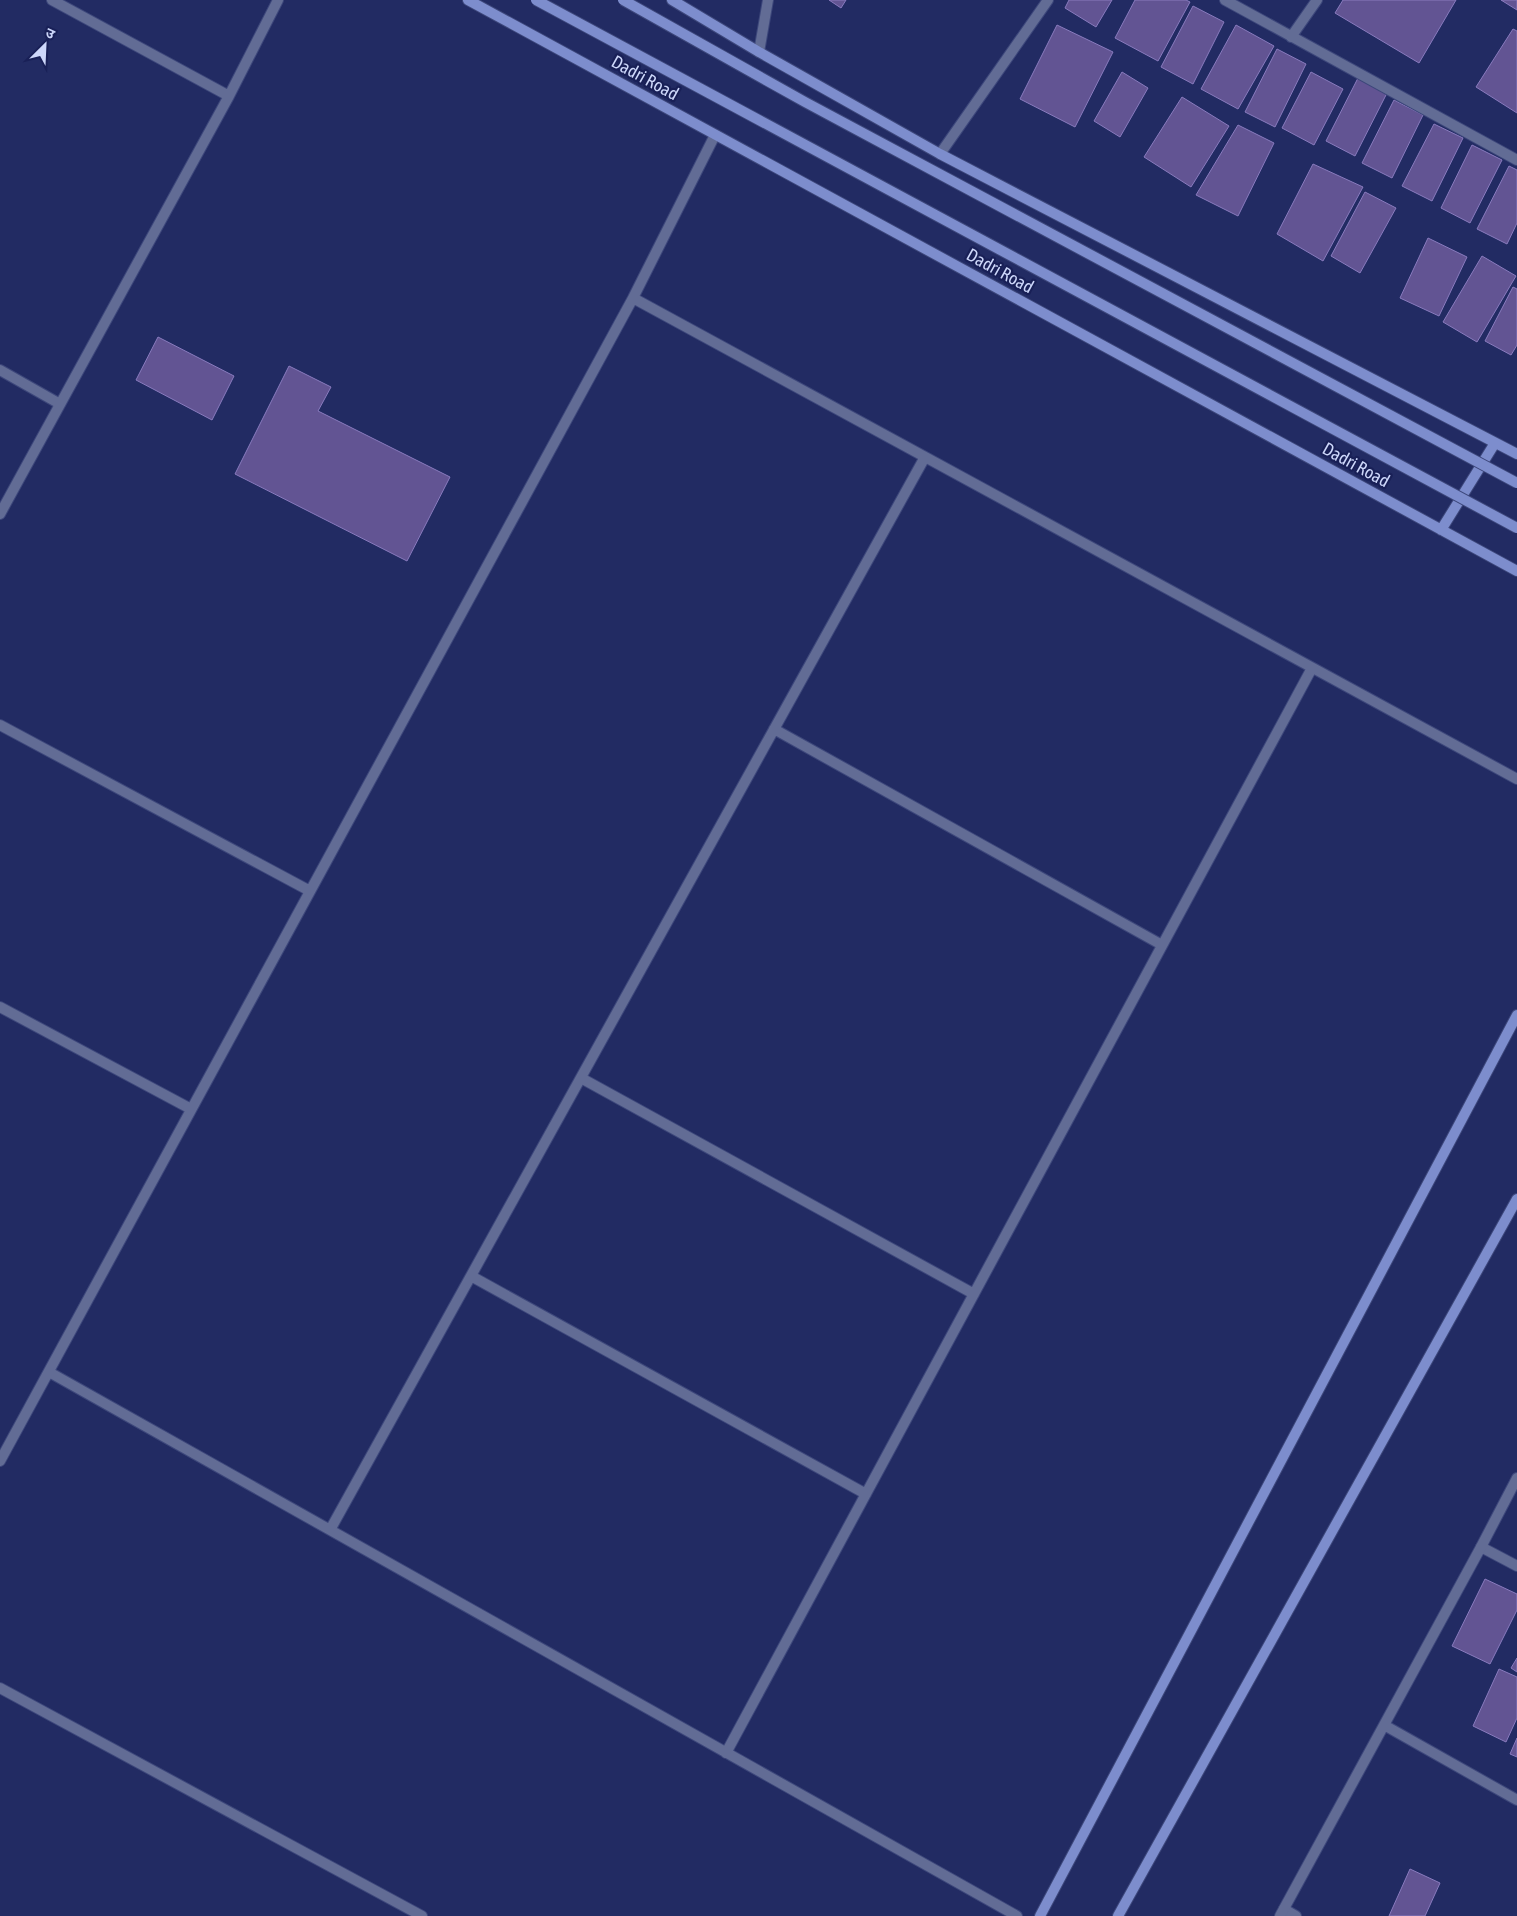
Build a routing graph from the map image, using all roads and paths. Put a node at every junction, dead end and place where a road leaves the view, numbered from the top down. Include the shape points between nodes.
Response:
1 (52, 0) edge
2 (278, 0) edge
3 (468, 0) edge
4 (536, 0) edge
5 (623, 0) edge
6 (672, 0) edge
7 (768, 0) edge
8 (1048, 0) edge
9 (1225, 0) edge
10 (1317, 0) edge
11 (1291, 38) junction
12 (759, 52) junction
13 (229, 96) junction
14 (715, 135) junction
15 (940, 154) junction
16 (1517, 160) edge
17 (633, 298) junction
18 (0, 370) edge
19 (60, 404) junction
20 (1495, 443) junction
21 (1517, 454) edge
22 (925, 457) junction
23 (1517, 482) edge
24 (0, 514) edge
25 (1517, 528) edge
26 (1441, 530) junction
27 (1517, 571) edge
28 (1312, 668) junction
29 (0, 725) edge
30 (774, 729) junction
31 (1517, 779) edge
32 (310, 891) junction
33 (1162, 945) junction
34 (0, 1006) edge
35 (1517, 1015) edge
36 (581, 1078) junction
37 (192, 1108) junction
38 (1517, 1199) edge
39 (471, 1276) junction
40 (974, 1294) junction
41 (49, 1372) junction
42 (0, 1461) edge
43 (1517, 1478) edge
44 (866, 1494) junction
45 (330, 1530) junction
46 (1481, 1547) junction
47 (1517, 1566) edge
48 (0, 1688) edge
49 (1384, 1725) junction
50 (726, 1753) junction
51 (1517, 1800) edge
52 (1282, 1913) edge
53 (422, 1916) edge
54 (1018, 1916) edge
55 (1040, 1916) edge
56 (1118, 1916) edge
57 (1296, 1916) edge

1 - 13 street
2 - 13 street
3 - 14 street, Dadri Road
4 - 25 street, bridge
5 - 23 street, bridge via 805,102
6 - 12 street
7 - 12 street
8 - 15 street
9 - 11 street
10 - 11 street
11 - 16 street
12 - 15 street
13 - 19 street
14 - 17 street
14 - 26 street, Dadri Road
15 - 20 street
17 - 22 street
17 - 32 street
18 - 19 street
19 - 24 street
20 - 21 street
20 - 26 street
22 - 28 street
22 - 30 street
26 - 27 street, Dadri Road
28 - 31 street
28 - 33 street
29 - 32 street
30 - 33 street
30 - 36 street
32 - 37 street
33 - 40 street
34 - 37 street
35 - 55 street
36 - 39 street
36 - 40 street
37 - 41 street
38 - 56 street
39 - 44 street
39 - 45 street
40 - 44 street
41 - 42 street
41 - 45 street
43 - 46 street
44 - 50 street
45 - 50 street
46 - 47 street
46 - 49 street
48 - 53 street
49 - 51 street
49 - 52 street
50 - 54 street
52 - 57 street

